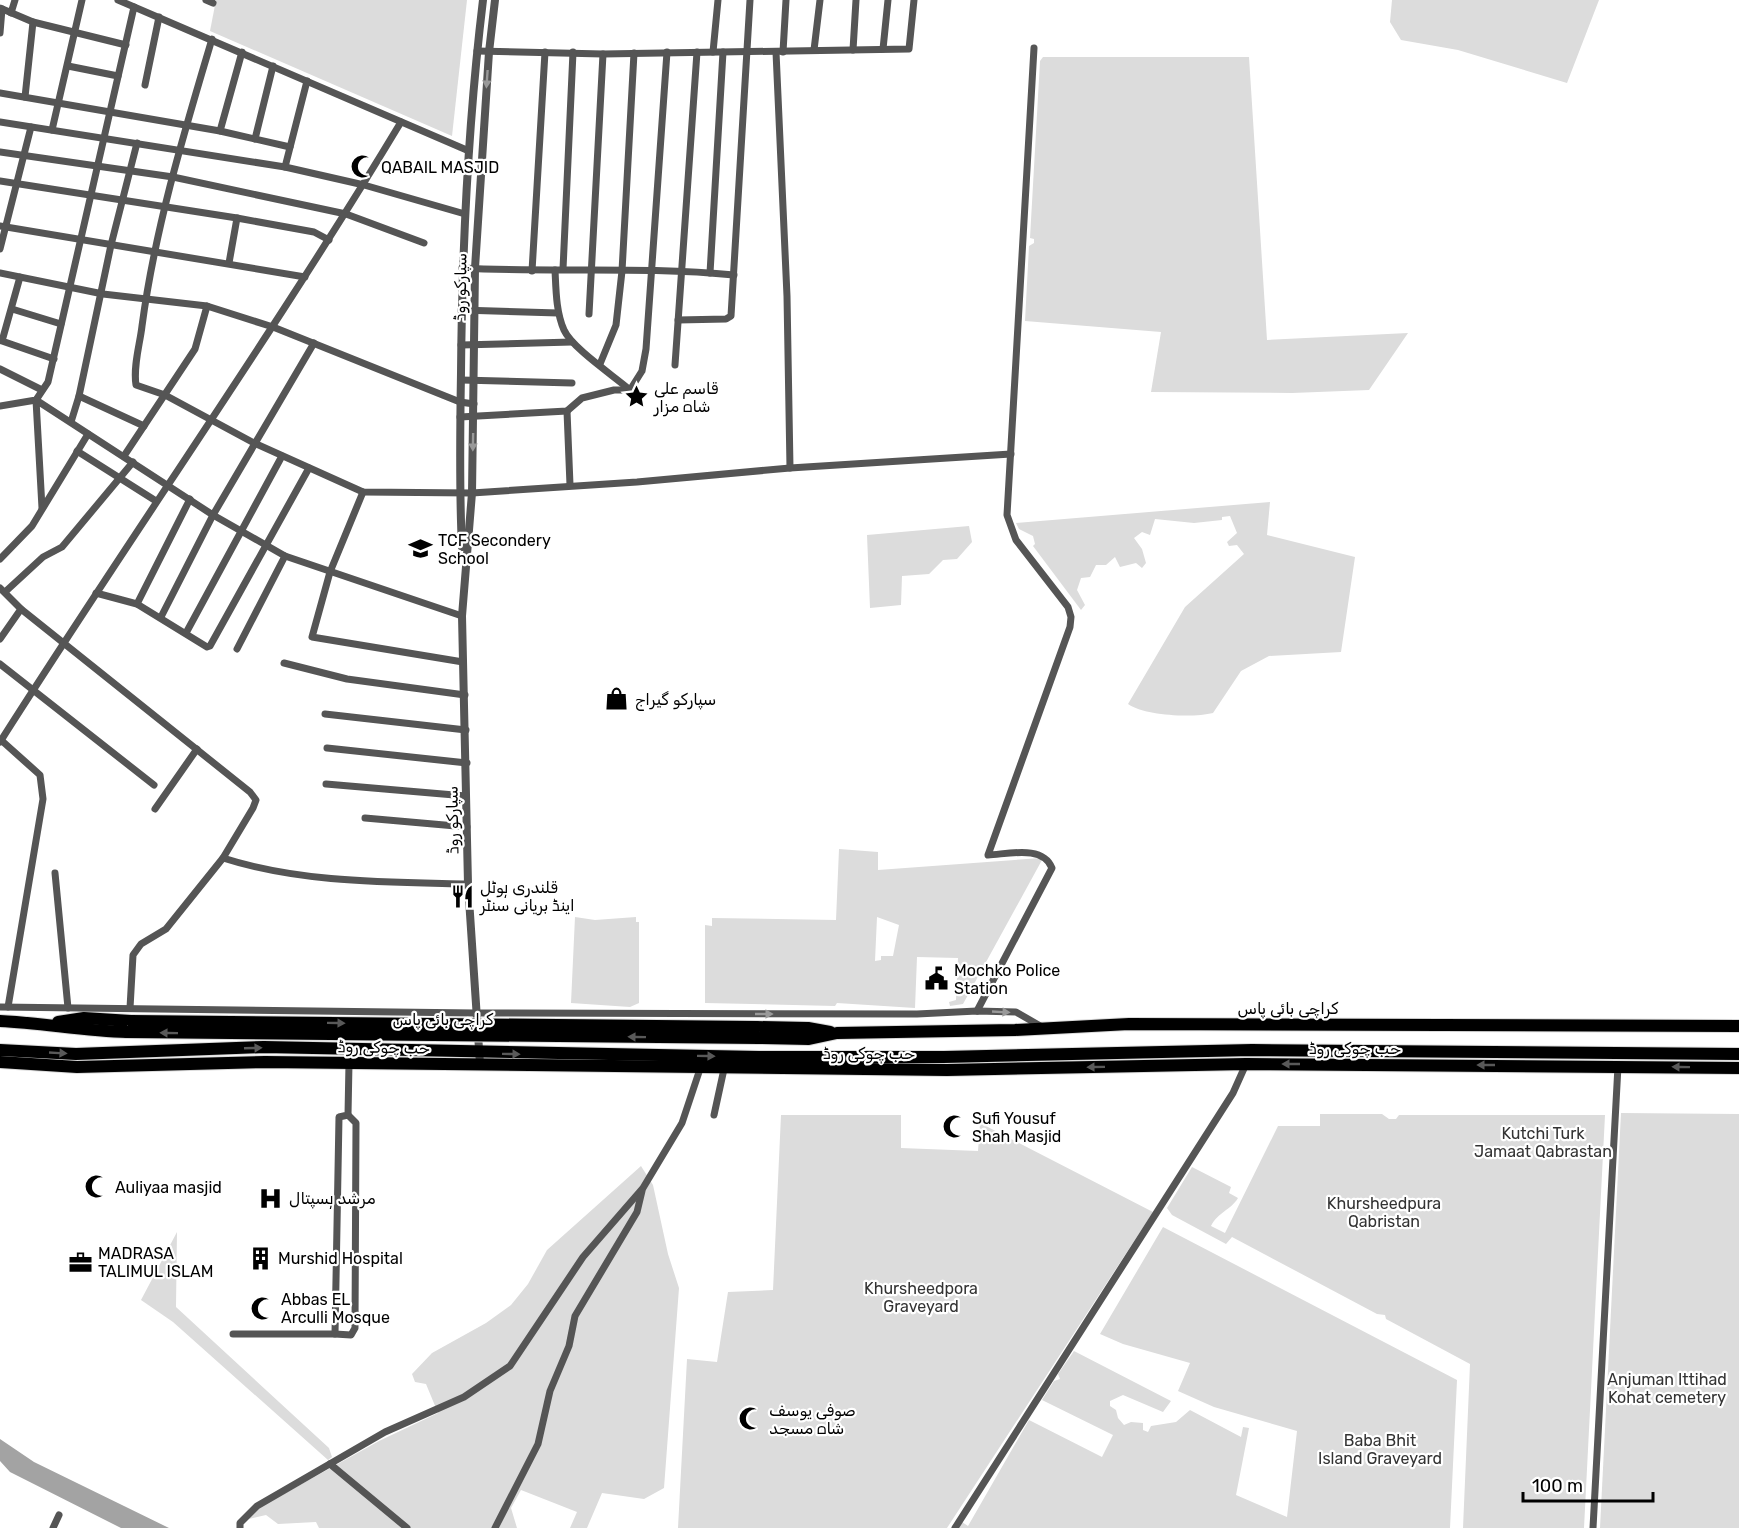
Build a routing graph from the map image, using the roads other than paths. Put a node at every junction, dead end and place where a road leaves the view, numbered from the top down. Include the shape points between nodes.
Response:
1 (15, 0) edge
2 (82, 0) edge
3 (118, 0) edge
4 (483, 0) edge
5 (495, 0) edge
6 (718, 0) edge
7 (750, 0) edge
8 (786, 0) edge
9 (820, 0) edge
10 (856, 0) edge
11 (888, 0) edge
12 (914, 0) edge
13 (134, 7) junction
14 (1, 9) edge
15 (11, 13) junction
16 (159, 17) junction
17 (33, 22) junction
18 (0, 33) edge
19 (75, 33) junction
20 (212, 39) junction
21 (126, 45) junction
22 (1034, 48) dead end
23 (814, 50) junction
24 (853, 50) junction
25 (883, 50) junction
26 (477, 51) junction
27 (545, 51) junction
28 (746, 51) junction
29 (242, 52) junction
30 (489, 52) junction
31 (573, 52) junction
32 (667, 52) junction
33 (697, 52) junction
34 (713, 52) junction
35 (723, 52) junction
36 (779, 52) junction
37 (634, 53) junction
38 (603, 54) junction
39 (68, 66) junction
40 (273, 66) junction
41 (118, 76) junction
42 (307, 81) junction
43 (144, 85) dead end
44 (0, 93) edge
45 (24, 97) junction
46 (59, 104) junction
47 (109, 111) junction
48 (0, 122) edge
49 (401, 122) junction
50 (31, 127) junction
51 (186, 127) junction
52 (51, 130) junction
53 (220, 131) junction
54 (103, 138) junction
55 (255, 139) junction
56 (138, 142) junction
57 (290, 147) junction
58 (180, 150) junction
59 (469, 151) junction
60 (0, 152) edge
61 (23, 156) junction
62 (98, 164) junction
63 (285, 167) junction
64 (131, 171) junction
65 (173, 177) junction
66 (0, 181) edge
67 (17, 183) junction
68 (364, 184) junction
69 (90, 194) junction
70 (124, 201) junction
71 (166, 208) junction
72 (346, 214) junction
73 (465, 214) junction
74 (237, 218) junction
75 (4, 227) edge
76 (80, 240) junction
77 (329, 240) junction
78 (424, 243) dead end
79 (111, 245) junction
80 (0, 249) edge
81 (155, 252) junction
82 (229, 263) junction
83 (462, 268) junction
84 (475, 268) junction
85 (559, 270) junction
86 (680, 270) junction
87 (532, 271) junction
88 (622, 271) junction
89 (652, 271) junction
90 (591, 272) junction
91 (0, 273) edge
92 (710, 273) junction
93 (734, 275) junction
94 (20, 277) junction
95 (305, 277) junction
96 (70, 287) junction
97 (103, 294) junction
98 (146, 298) junction
99 (207, 306) junction
100 (12, 309) junction
101 (461, 310) junction
102 (474, 310) junction
103 (558, 312) junction
104 (589, 314) dead end
105 (678, 320) junction
106 (61, 324) junction
107 (273, 327) junction
108 (572, 342) junction
109 (314, 344) junction
110 (461, 345) junction
111 (474, 345) junction
112 (54, 359) junction
113 (600, 364) junction
114 (675, 365) dead end
115 (0, 369) edge
116 (460, 380) junction
117 (474, 380) junction
118 (572, 383) dead end
119 (42, 390) junction
120 (630, 390) junction
121 (165, 395) junction
122 (80, 396) junction
123 (36, 400) junction
124 (460, 402) junction
125 (474, 404) junction
126 (0, 406) edge
127 (567, 411) junction
128 (474, 416) junction
129 (460, 417) junction
130 (211, 419) junction
131 (71, 422) junction
132 (144, 426) junction
133 (88, 434) junction
134 (254, 443) junction
135 (77, 451) junction
136 (1011, 454) junction
137 (124, 456) junction
138 (282, 456) junction
139 (133, 462) junction
140 (309, 468) junction
141 (789, 468) junction
142 (122, 477) junction
143 (167, 485) junction
144 (570, 485) junction
145 (363, 492) junction
146 (459, 493) junction
147 (472, 493) junction
148 (190, 499) junction
149 (156, 501) junction
150 (42, 508) junction
151 (213, 515) junction
152 (240, 531) junction
153 (266, 546) junction
154 (285, 556) junction
155 (0, 559) edge
156 (330, 572) junction
157 (464, 574) junction
158 (2, 590) edge
159 (96, 593) junction
160 (137, 604) junction
161 (21, 609) junction
162 (462, 616) junction
163 (161, 617) junction
164 (186, 633) junction
165 (0, 639) edge
166 (63, 641) junction
167 (237, 649) dead end
168 (463, 662) junction
169 (284, 663) dead end
170 (0, 664) edge
171 (32, 690) junction
172 (465, 694) junction
173 (325, 714) dead end
174 (465, 730) junction
175 (1, 741) edge
176 (327, 748) dead end
177 (197, 749) junction
178 (467, 763) junction
179 (326, 784) dead end
180 (154, 785) dead end
181 (466, 796) junction
182 (155, 809) dead end
183 (364, 818) dead end
184 (467, 827) junction
185 (223, 858) junction
186 (55, 873) dead end
187 (468, 884) junction
188 (4, 1007) edge
189 (68, 1008) junction
190 (977, 1011) junction
191 (475, 1013) junction
192 (129, 1020) junction
193 (0, 1021) edge
194 (1739, 1026) edge
195 (1045, 1028) junction
196 (0, 1050) edge
197 (1739, 1054) edge
198 (480, 1058) junction
199 (0, 1062) edge
200 (349, 1063) junction
201 (1246, 1064) junction
202 (1618, 1066) junction
203 (1739, 1068) edge
204 (700, 1069) junction
205 (724, 1069) junction
206 (348, 1115) junction
207 (714, 1115) dead end
208 (643, 1188) junction
209 (233, 1334) dead end
210 (335, 1334) junction
211 (330, 1464) junction
212 (59, 1515) dead end
213 (53, 1528) edge
214 (240, 1528) edge
215 (407, 1528) edge
216 (495, 1528) edge
217 (955, 1528) edge
218 (1593, 1528) edge

1 - 15 street
2 - 19 street
3 - 13 street
4 - 26 street, سپارکو روڈ
5 - 30 street, سپارکو روڈ
6 - 34 street
7 - 28 street
8 - 36 street
9 - 23 street
10 - 24 street
11 - 25 street
12 - 25 street via 909,49
13 - 16 street
13 - 21 street
14 - 15 street
14 - 18 street
15 - 17 street
16 - 20 street
16 - 43 street
17 - 19 street
17 - 45 street
19 - 21 street
19 - 39 street
20 - 29 street
20 - 51 street
21 - 41 street
22 - 136 street
23 - 24 street
23 - 36 street
24 - 25 street
26 - 30 street
26 - 59 street, سپارکو روڈ
27 - 30 street
27 - 31 street
27 - 87 street
28 - 35 street
28 - 36 street
28 - 93 street
29 - 40 street
29 - 53 street
30 -> 84 street, سپارکو روڈ
31 - 38 street
31 - 85 street
32 - 33 street
32 - 37 street
32 - 89 street
33 - 34 street
33 - 86 street
34 - 35 street
35 - 92 street
36 - 141 street
37 - 38 street
37 - 88 street
38 - 90 street
39 - 41 street
39 - 46 street
40 - 42 street
40 - 55 street
41 - 47 street
42 - 49 street
42 - 57 street
44 - 45 street
45 - 46 street
46 - 47 street
46 - 52 street
47 - 51 street
47 - 54 street
48 - 50 street
49 - 59 street
49 - 68 street
50 - 52 street
50 - 61 street
51 - 53 street
51 - 58 street
52 - 54 street
53 - 55 street
54 - 56 street
54 - 62 street
55 - 57 street
56 - 58 street
56 - 64 street
57 - 63 street
58 - 63 street
58 - 65 street
59 - 73 street, سپارکو روڈ
60 - 61 street
61 - 62 street
61 - 67 street
62 - 64 street
62 - 69 street
63 - 68 street
64 - 65 street
64 - 70 street
65 - 71 street
65 - 72 street
66 - 67 street
67 - 69 street
67 - 75 street
68 - 72 street
68 - 73 street
69 - 70 street
69 - 76 street
70 - 71 street
70 - 79 street
71 - 74 street
71 - 81 street
72 - 77 street
72 - 78 street
73 - 83 street, سپارکو روڈ
74 - 77 street via 314,232
74 - 82 street
75 - 76 street
75 - 80 street
76 - 79 street
76 - 96 street
77 - 95 street
79 - 81 street
79 - 97 street
81 - 82 street
81 - 98 street
82 - 95 street
83 - 84 street
83 - 101 street, سپارکو روڈ
84 - 87 street
84 - 102 street, سپارکو روڈ
85 - 87 street
85 - 90 street
85 - 103 street
86 - 89 street
86 - 92 street
86 - 105 street
88 - 89 street
88 - 90 street
88 - 113 street via 616,325
89 - 120 street via 642,371
90 - 104 street
91 - 94 street
92 - 93 street
93 - 105 street via 729,318
94 - 96 street
94 - 100 street
95 - 107 street
96 - 97 street
96 - 106 street
97 - 98 street
97 - 122 street
98 - 99 street
98 - 121 street via 136,385
99 - 107 street
99 - 121 street via 195,350
100 - 106 street
100 - 112 street via 2,341
101 - 102 street
101 - 110 street, سپارکو روڈ
102 - 103 street
102 - 111 street, سپارکو روڈ
103 - 108 street via 564,332
105 - 114 street
106 - 112 street
107 - 109 street
107 - 130 street
108 - 111 street
108 - 113 street
109 - 124 street
109 - 134 street
110 - 111 street
110 - 116 street, سپارکو روڈ
111 - 117 street, سپارکو روڈ
112 - 119 street
113 - 120 street
115 - 119 street
116 - 117 street
116 - 124 street, سپارکو روڈ
117 - 118 street
117 - 125 street, سپارکو روڈ
119 - 123 street
120 - 127 street via 582,398
121 - 130 street
121 - 132 street
122 - 131 street
122 - 132 street
123 - 126 street
123 - 131 street
123 - 150 street
124 - 125 street
124 - 129 street, سپارکو روڈ
125 - 128 street, سپارکو روڈ
127 - 128 street
127 - 144 street
128 - 129 street
128 -> 147 street, سپارکو روڈ
129 - 146 street, سپارکو روڈ
130 - 134 street
130 - 143 street
131 - 133 street
132 - 137 street
133 - 135 street
133 - 137 street
134 - 138 street
134 - 151 street
135 - 142 street
135 - 150 street
136 - 141 street
136 - 190 street via 1007,515 1010,528 1068,607 1071,617 988,855 1037,853 1049,860 1052,868
137 - 139 street
138 - 140 street
138 - 152 street
139 - 142 street
139 - 143 street
140 - 145 street
140 - 153 street
141 - 144 street
142 - 149 street
142 - 158 street via 62,547
143 - 148 street
143 - 149 street
144 - 147 street
145 - 146 street
145 - 156 street
146 - 147 street
146 - 157 street, سپارکو روڈ
147 - 157 street, سپارکو روڈ
148 - 151 street
148 - 160 street
149 - 159 street
150 - 155 street via 32,526
151 - 152 street
151 - 163 street
152 - 153 street
152 - 164 street
153 - 154 street
153 - 164 street via 210,646
154 - 156 street
154 - 167 street
156 - 162 street
156 - 168 street via 312,634 314,639
157 - 162 street, سپارکو روڈ
158 - 161 street
159 - 160 street
159 - 166 street
160 - 163 street
161 - 165 street
161 - 166 street
162 - 168 street, سپارکو روڈ
163 - 164 street
166 - 171 street
166 - 177 street
168 - 172 street, سپارکو روڈ
169 - 172 street via 347,679
170 - 171 street
171 - 175 street
171 - 180 street
172 - 174 street, سپارکو روڈ
173 - 174 street
174 - 178 street, سپارکو روڈ
175 - 188 street via 40,775 43,799
176 - 178 street
177 - 182 street
177 - 185 street via 256,800
178 - 181 street, سپارکو روڈ
179 - 181 street
181 - 184 street, سپارکو روڈ
183 - 184 street
184 - 187 street, سپارکو روڈ
185 - 187 street via 260,870 369,882
185 - 192 street via 166,929 137,947
186 - 189 street
187 - 191 street, سپارکو روڈ
188 - 189 street
189 - 192 street
191 -> 190 street
190 -> 195 street via 1016,1012
191 - 192 street
191 - 198 street, سپارکو روڈ
192 - 193 highway, کراچی بائی پاس via 84,1018 50,1024
192 - 195 highway, کراچی بائی پاس, bridge via 757,1033 808,1028 837,1033
194 - 195 highway, کراچی بائی پاس via 1129,1024
196 -> 198 highway via 76,1054 264,1047
198 -> 197 highway via 956,1057 1251,1050
198 - 200 highway, حب چوکی روڈ
198 - 204 highway, حب چوکی روڈ
199 - 200 highway, حب چوکی روڈ via 77,1067
200 - 206 street
202 -> 201 highway, حب چوکی روڈ
201 -> 205 highway, حب چوکی روڈ via 957,1070
201 - 217 street via 1227,1103
203 -> 202 highway, حب چوکی روڈ
202 - 218 street
204 - 205 highway, حب چوکی روڈ
204 - 208 street via 682,1123
205 - 207 street
206 - 210 street via 339,1117
206 - 210 street via 356,1123 355,1328 351,1335
208 - 211 street via 583,1257 510,1366 464,1397 385,1432
208 - 216 street via 637,1212 575,1316 569,1346 550,1390 538,1444
209 - 210 street
211 - 214 street via 257,1506 240,1523
211 - 215 street
212 - 213 street

